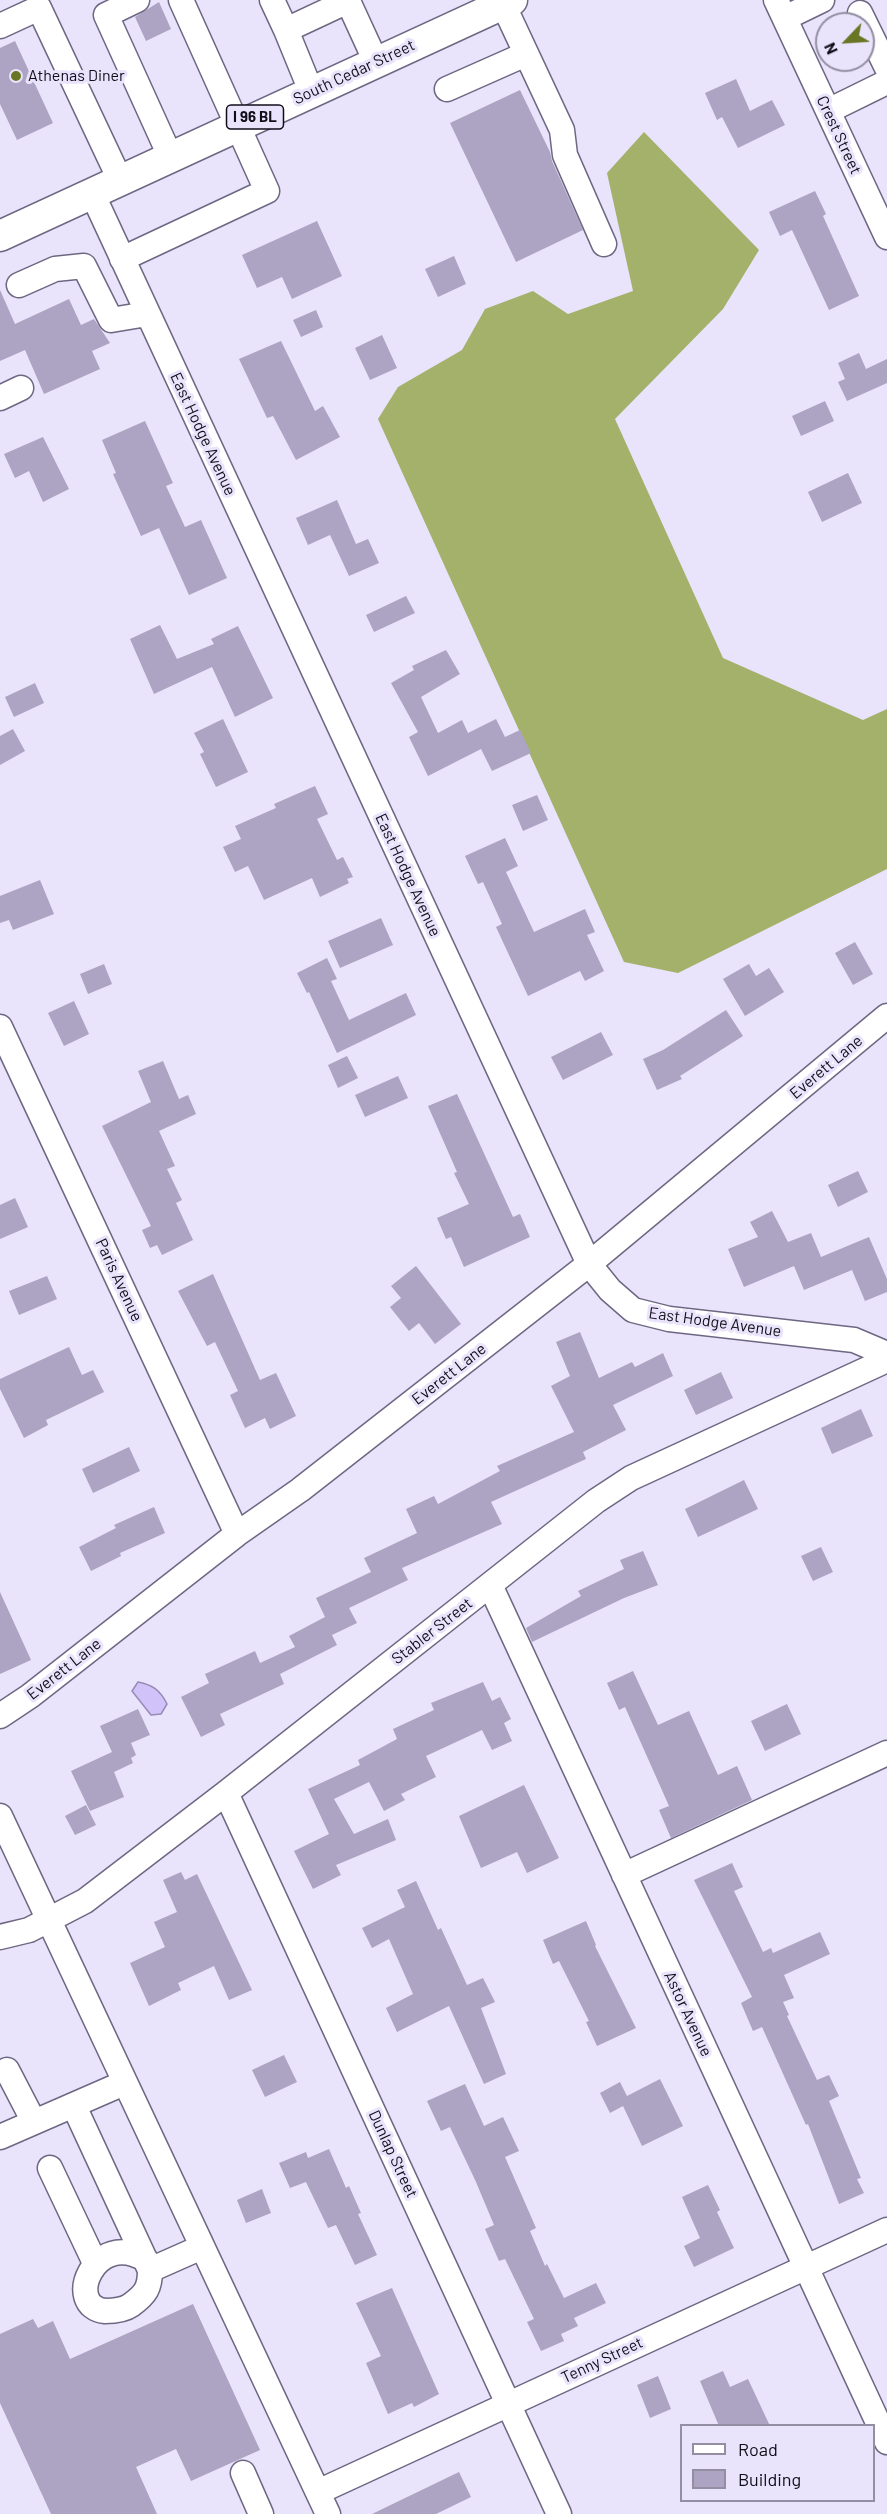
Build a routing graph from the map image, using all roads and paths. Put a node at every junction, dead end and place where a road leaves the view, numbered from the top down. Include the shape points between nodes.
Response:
1 (137, 0) edge
2 (181, 0) edge
3 (272, 0) edge
4 (822, 0) edge
5 (507, 2) edge
6 (780, 9) edge
7 (0, 26) edge
8 (286, 30) junction
9 (875, 43) edge
10 (526, 54) junction
11 (376, 62) junction
12 (887, 68) edge
13 (887, 82) edge
14 (447, 90) dead end
15 (311, 91) junction
16 (828, 111) junction
17 (238, 125) junction
18 (170, 156) junction
19 (120, 180) junction
20 (92, 193) junction
21 (3, 227) edge
22 (887, 237) edge
23 (604, 244) dead end
24 (122, 259) junction
25 (19, 285) dead end
26 (147, 314) junction
27 (887, 1016) edge
28 (0, 1027) edge
29 (589, 1264) junction
30 (887, 1354) edge
31 (887, 1360) edge
32 (237, 1534) junction
33 (490, 1585) junction
34 (0, 1716) edge
35 (887, 1754) edge
36 (226, 1793) junction
37 (0, 1816) edge
38 (624, 1875) junction
39 (48, 1921) junction
40 (0, 1937) edge
41 (2, 2072) edge
42 (124, 2083) junction
43 (74, 2106) junction
44 (17, 2129) edge
45 (50, 2168) dead end
46 (887, 2230) edge
47 (202, 2247) junction
48 (95, 2263) junction
49 (148, 2265) junction
50 (806, 2267) junction
51 (508, 2404) junction
52 (887, 2442) edge
53 (243, 2473) dead end
54 (318, 2492) junction
55 (261, 2514) edge
56 (328, 2514) edge
57 (559, 2514) edge

1 - 18 street via 106,15
2 - 17 street
3 - 8 street
4 - 6 street
5 - 10 street
5 - 11 main road, South Cedar Street / I 96 BL
6 - 16 street, Crest Street
7 - 19 street via 39,8
8 - 11 street via 348,1
8 - 15 street
9 - 12 street
10 - 14 street
10 - 23 street via 562,130 565,155
11 - 15 main road, South Cedar Street / I 96 BL
13 - 16 street
15 - 17 main road, South Cedar Street / I 96 BL
16 - 22 street, Crest Street
17 - 18 main road, South Cedar Street / I 96 BL
17 - 24 street via 267,192
18 - 19 main road, South Cedar Street / I 96 BL
19 - 20 main road, South Cedar Street / I 96 BL
20 - 21 main road, South Cedar Street / I 96 BL
20 - 24 street, East Hodge Avenue
24 - 26 street, East Hodge Avenue
25 - 26 street via 55,269 84,266 111,320
26 - 29 street, East Hodge Avenue
27 - 29 street, Everett Lane
28 - 32 street, Paris Avenue
29 - 30 street, East Hodge Avenue via 633,1310 669,1319 854,1340
29 - 32 street, Everett Lane via 300,1490
31 - 33 street, Stabler Street via 631,1478
32 - 34 street, Everett Lane
33 - 36 street, Stabler Street
33 - 38 street, Astor Avenue
35 - 38 street
36 - 39 street, Stabler Street via 85,1902
36 - 51 street, Dunlap Street
37 - 39 street
38 - 50 street, Astor Avenue
39 - 40 street, Stabler Street
39 - 42 street
41 - 44 street
42 - 43 street
42 - 47 street
43 - 44 street
43 - 49 street
45 - 48 street
46 - 50 street, Tenny Street
47 - 49 street
47 - 54 street
48 - 49 street via 133,2252
48 - 49 street via 86,2276 85,2290 99,2310 112,2311 128,2307 142,2296 150,2284
50 - 51 street, Tenny Street
50 - 52 street, Astor Avenue
51 - 54 street, Tenny Street
51 - 57 street, Dunlap Street
53 - 55 street
54 - 56 street

